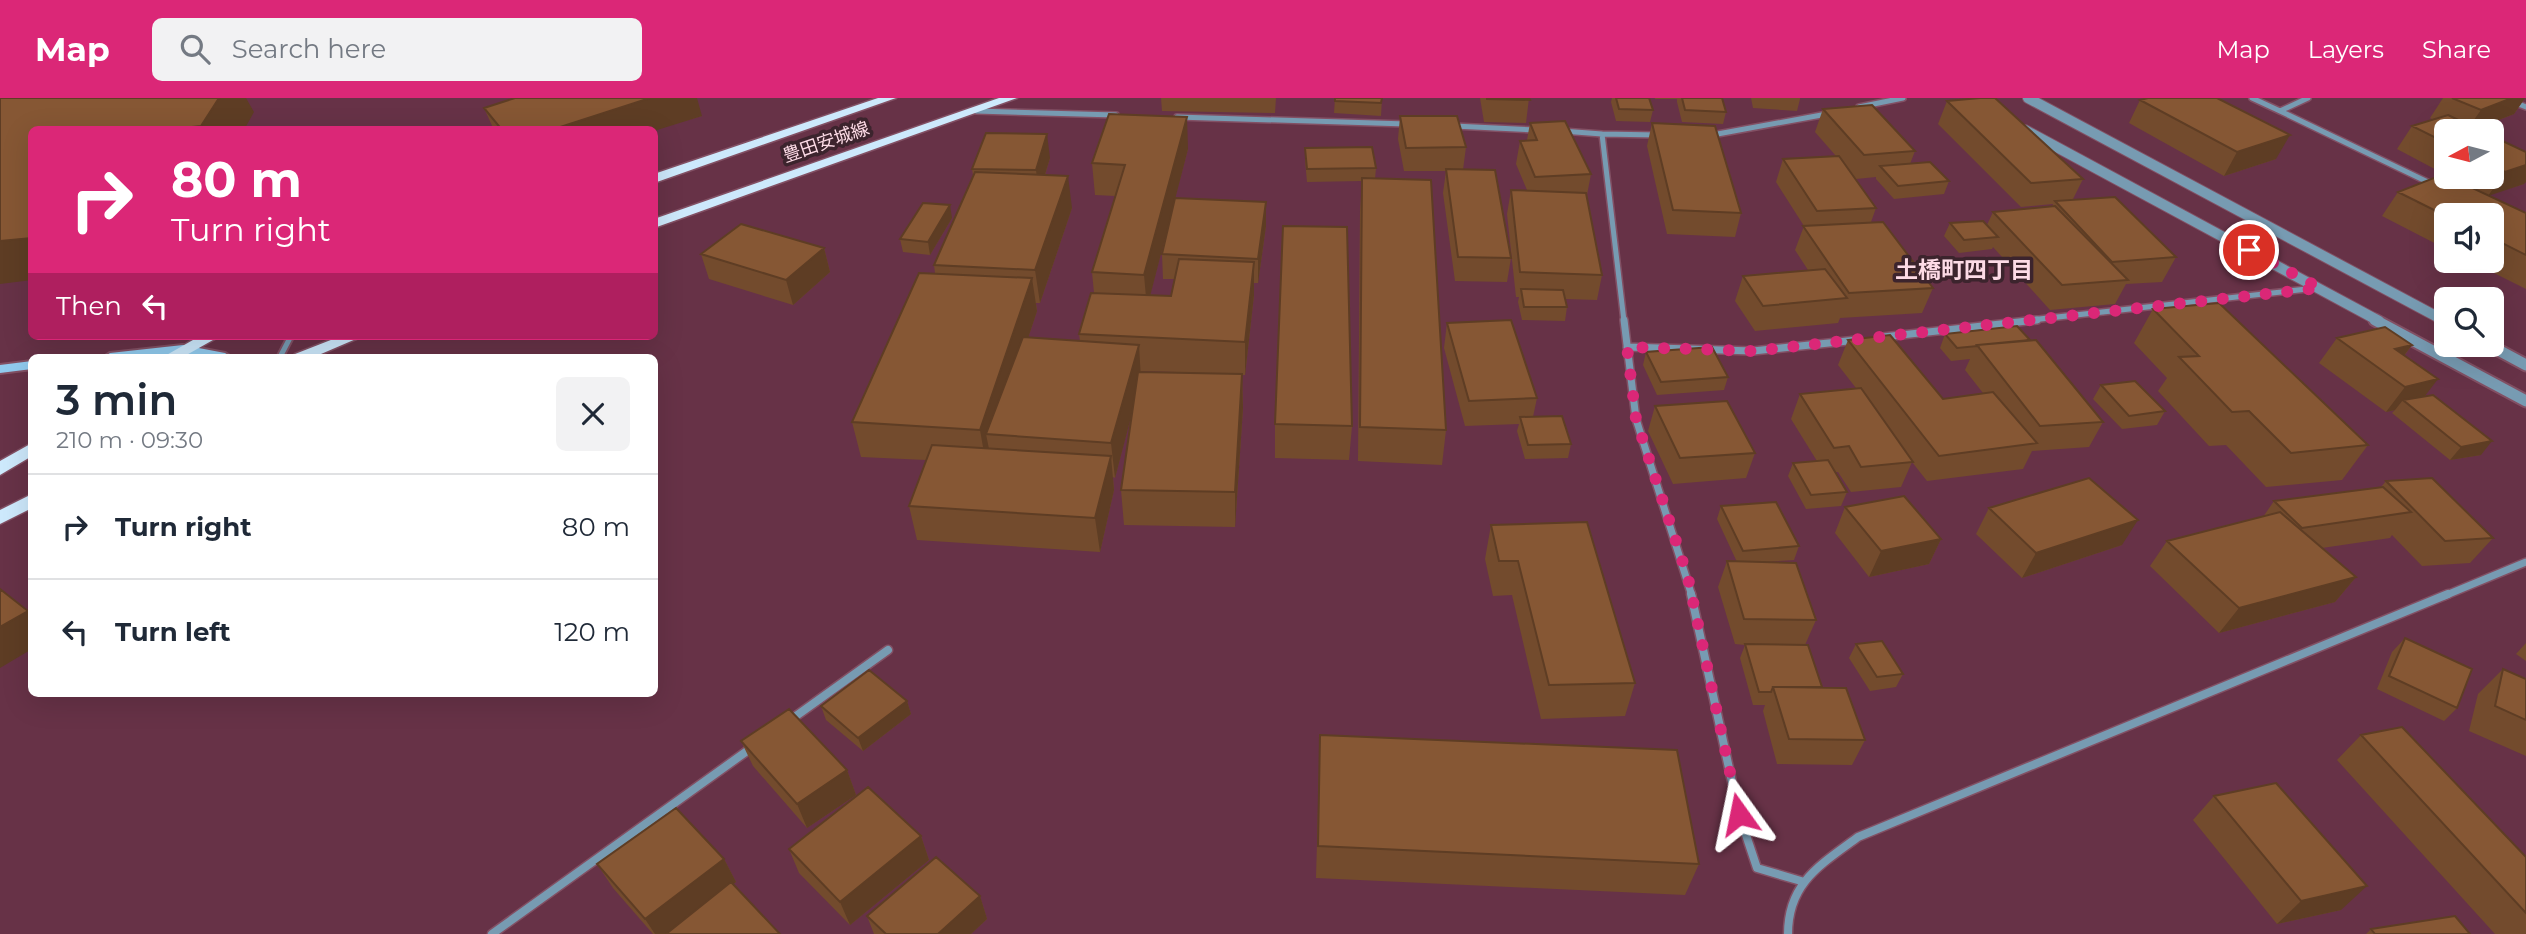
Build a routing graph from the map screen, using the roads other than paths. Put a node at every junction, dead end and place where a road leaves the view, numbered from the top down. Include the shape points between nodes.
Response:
1 (891, 98) edge
2 (1011, 98) edge
3 (1903, 98) edge
4 (2028, 98) edge
5 (2252, 98) edge
6 (2308, 98) edge
7 (2504, 98) edge
8 (2526, 107) edge
9 (1852, 109) edge
10 (976, 111) junction
11 (1839, 111) edge
12 (2280, 111) junction
13 (1128, 116) edge
14 (1170, 117) edge
15 (2014, 124) edge
16 (1418, 125) edge
17 (1446, 126) edge
18 (1602, 134) junction
19 (1670, 135) edge
20 (1710, 135) edge
21 (658, 178) edge
22 (2434, 185) edge
23 (658, 224) edge
24 (2320, 288) junction
25 (2434, 316) edge
26 (1876, 338) edge
27 (1862, 339) edge
28 (204, 340) edge
29 (345, 340) edge
30 (1627, 347) junction
31 (177, 353) edge
32 (2504, 353) edge
33 (308, 354) edge
34 (2526, 365) edge
35 (28, 366) edge
36 (0, 369) edge
37 (2526, 401) edge
38 (28, 451) edge
39 (0, 469) edge
40 (28, 502) edge
41 (0, 518) edge
42 (2526, 562) edge
43 (888, 650) dead end
44 (775, 731) edge
45 (764, 739) edge
46 (1801, 881) junction
47 (492, 934) edge
48 (1788, 934) edge

1 - 21 main road, 豊田安城線
2 - 10 main road, 豊田安城線
3 - 9 street
4 - 25 street
5 - 12 street
6 - 12 street
7 - 8 street
10 - 13 street
10 - 23 main road, 豊田安城線
11 - 20 street via 1724,136
12 - 22 street
14 - 16 street
15 - 24 street
17 - 18 street
18 - 19 street
18 - 30 street
24 - 26 street
24 - 37 street
27 - 30 street via 1753,351
28 - 31 main road
29 - 33 main road
30 - 46 street via 1636,419 1688,578 1757,868
32 - 34 street
35 - 36 main road
38 - 39 main road
40 - 41 main road
42 - 46 street via 1858,837
43 - 44 street
45 - 47 street
46 - 48 street via 1786,918

